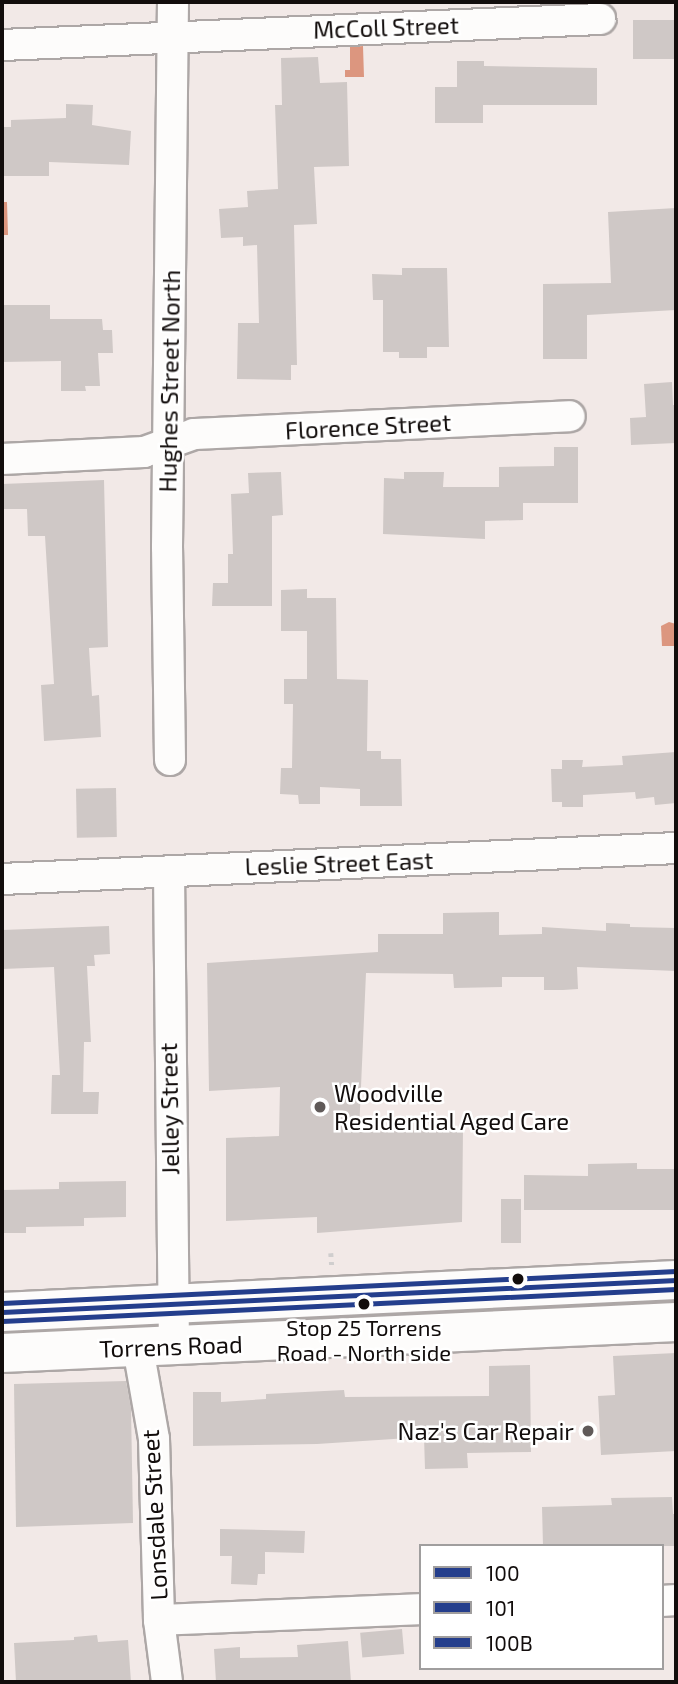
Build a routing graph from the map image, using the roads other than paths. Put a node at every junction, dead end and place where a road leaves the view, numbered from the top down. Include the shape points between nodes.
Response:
1 (173, 2) edge
2 (600, 19) dead end
3 (172, 36) junction
4 (2, 45) edge
5 (570, 416) dead end
6 (169, 443) junction
7 (2, 459) edge
8 (170, 760) dead end
9 (676, 848) edge
10 (169, 871) junction
11 (2, 878) edge
12 (676, 1280) edge
13 (172, 1306) junction
14 (2, 1312) edge
15 (676, 1322) edge
16 (156, 1348) junction
17 (2, 1353) edge
18 (419, 1609) edge
19 (159, 1620) junction
20 (167, 1682) edge

1 - 3 street, Hughes Street North
2 - 3 street, McColl Street
3 - 4 street, McColl Street
3 - 6 street, Hughes Street North
5 - 6 street, Florence Street via 194,434
6 - 7 street, Florence Street via 144,452
6 - 8 street, Hughes Street North
9 - 10 street, Leslie Street East
10 - 11 street, Leslie Street East
10 - 13 street, Jelley Street
12 - 13 main road, Torrens Road
13 - 14 main road, Torrens Road
13 - 16 street, Jelley Street
15 - 16 main road, Torrens Road
16 - 17 main road, Torrens Road
16 - 19 street, Lonsdale Street
18 - 19 street
19 - 20 street, Lonsdale Street

